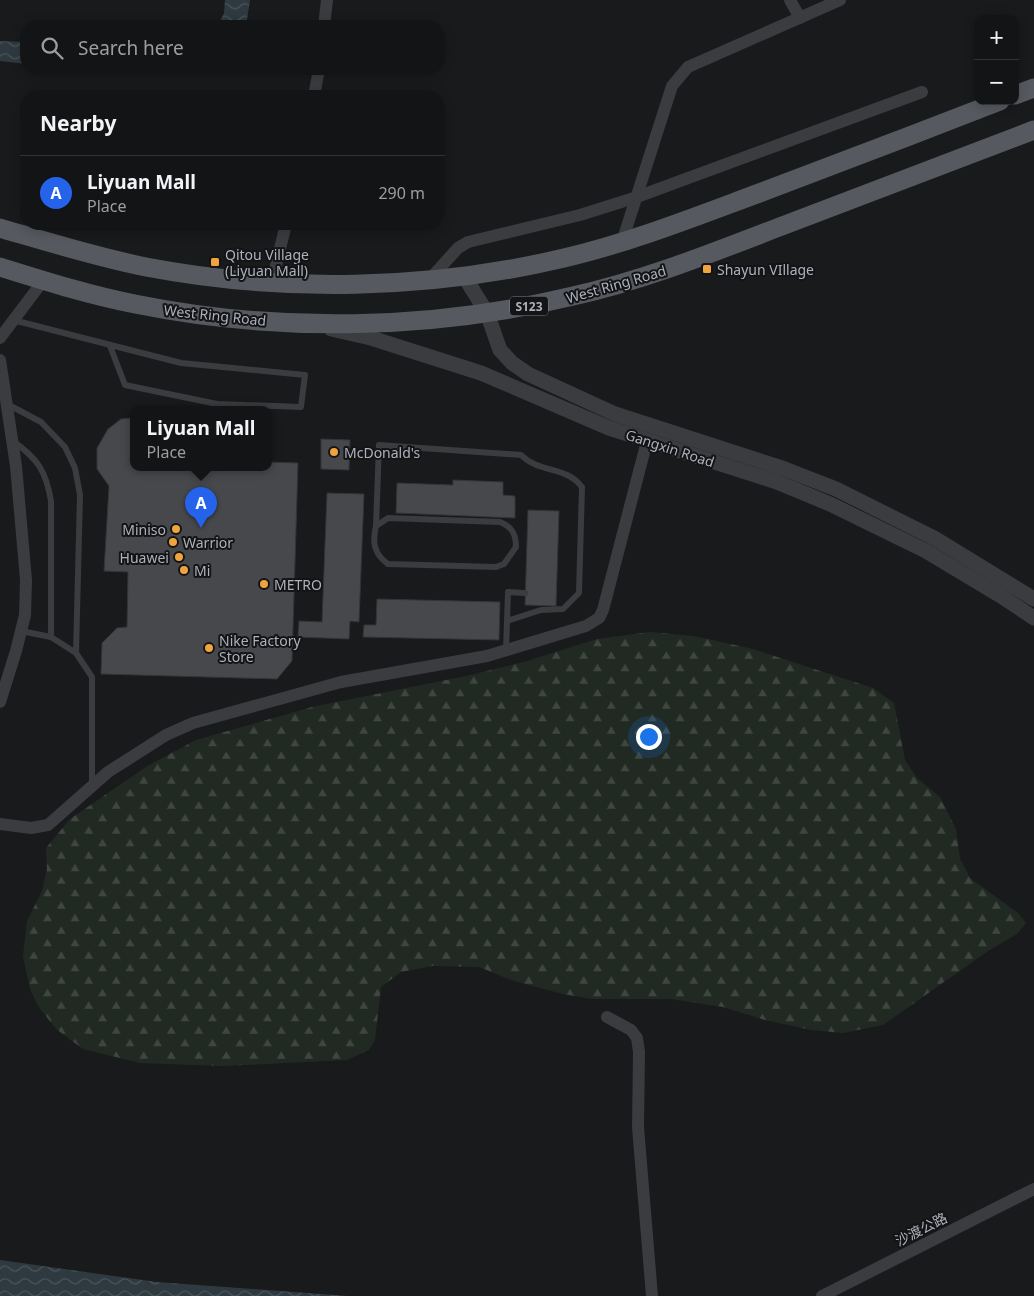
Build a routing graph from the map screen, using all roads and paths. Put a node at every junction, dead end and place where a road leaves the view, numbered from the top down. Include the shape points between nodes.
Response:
1 (327, 0) edge
2 (790, 0) edge
3 (840, 0) edge
4 (800, 18) junction
5 (325, 20) edge
6 (317, 75) edge
7 (1034, 88) edge
8 (315, 90) edge
9 (922, 92) dead end
10 (1019, 94) edge
11 (989, 105) edge
12 (1034, 130) edge
13 (634, 198) junction
14 (0, 228) edge
15 (285, 230) edge
16 (622, 242) junction
17 (0, 267) edge
18 (464, 276) junction
19 (430, 279) junction
20 (42, 281) junction
21 (272, 282) junction
22 (487, 313) junction
23 (13, 320) junction
24 (288, 322) junction
25 (0, 338) edge
26 (110, 346) junction
27 (0, 360) edge
28 (3, 403) edge
29 (12, 441) junction
30 (646, 441) junction
31 (376, 526) junction
32 (525, 593) dead end
33 (1034, 599) edge
34 (1034, 618) edge
35 (507, 621) junction
36 (21, 631) junction
37 (51, 637) junction
38 (506, 650) junction
39 (76, 653) junction
40 (0, 702) edge
41 (92, 786) junction
42 (0, 824) edge
43 (607, 1017) dead end
44 (1034, 1189) edge
45 (652, 1296) edge
46 (822, 1296) edge

1 - 5 street
2 - 4 street
3 - 4 street
4 - 13 street via 688,67 680,74 672,86
6 - 8 street
7 - 10 main road
9 - 13 street
11 - 16 main road
12 - 22 main road, West Ring Road / S123 via 662,271 575,296
13 - 16 street
13 - 19 street via 580,215 468,242 458,248
14 - 21 main road via 144,266
15 - 21 street
16 - 18 main road via 538,264
17 - 20 main road, West Ring Road / S123
18 - 19 main road
18 - 22 street, Gangxin Road
19 - 21 main road
20 - 23 street
20 - 24 main road, West Ring Road / S123 via 171,310
22 - 24 main road, West Ring Road / S123 via 391,322
22 - 33 street, Gangxin Road via 500,350 512,364 528,374 614,414 782,468 836,489 934,538
23 - 25 street
23 - 26 lane
24 - 30 street, Gangxin Road via 371,338 481,373
26 - 26 lane via 181,363 305,375 301,407 218,404 125,385
27 - 28 street
28 - 29 street
28 - 39 lane via 41,422 65,447 75,468 80,495
29 - 36 street via 26,580
29 - 37 lane via 31,454 42,468 49,487
30 - 34 street, Gangxin Road via 776,482 865,519 966,574
30 - 38 street via 599,618 586,626
31 - 31 lane via 375,550 381,559 395,566 496,567 504,564 516,547 512,529 500,522 388,518
31 - 35 lane via 380,445 521,455 528,463 574,476 582,487 579,593 563,609 541,610
32 - 35 lane via 508,592
35 - 38 lane
36 - 37 lane
36 - 40 street
37 - 39 lane
38 - 41 street via 446,665 341,682 210,717 166,735
39 - 41 lane via 92,677
41 - 42 street via 48,825 31,828
43 - 45 street via 631,1030 637,1038 638,1127
44 - 46 street, 沙渡公路

